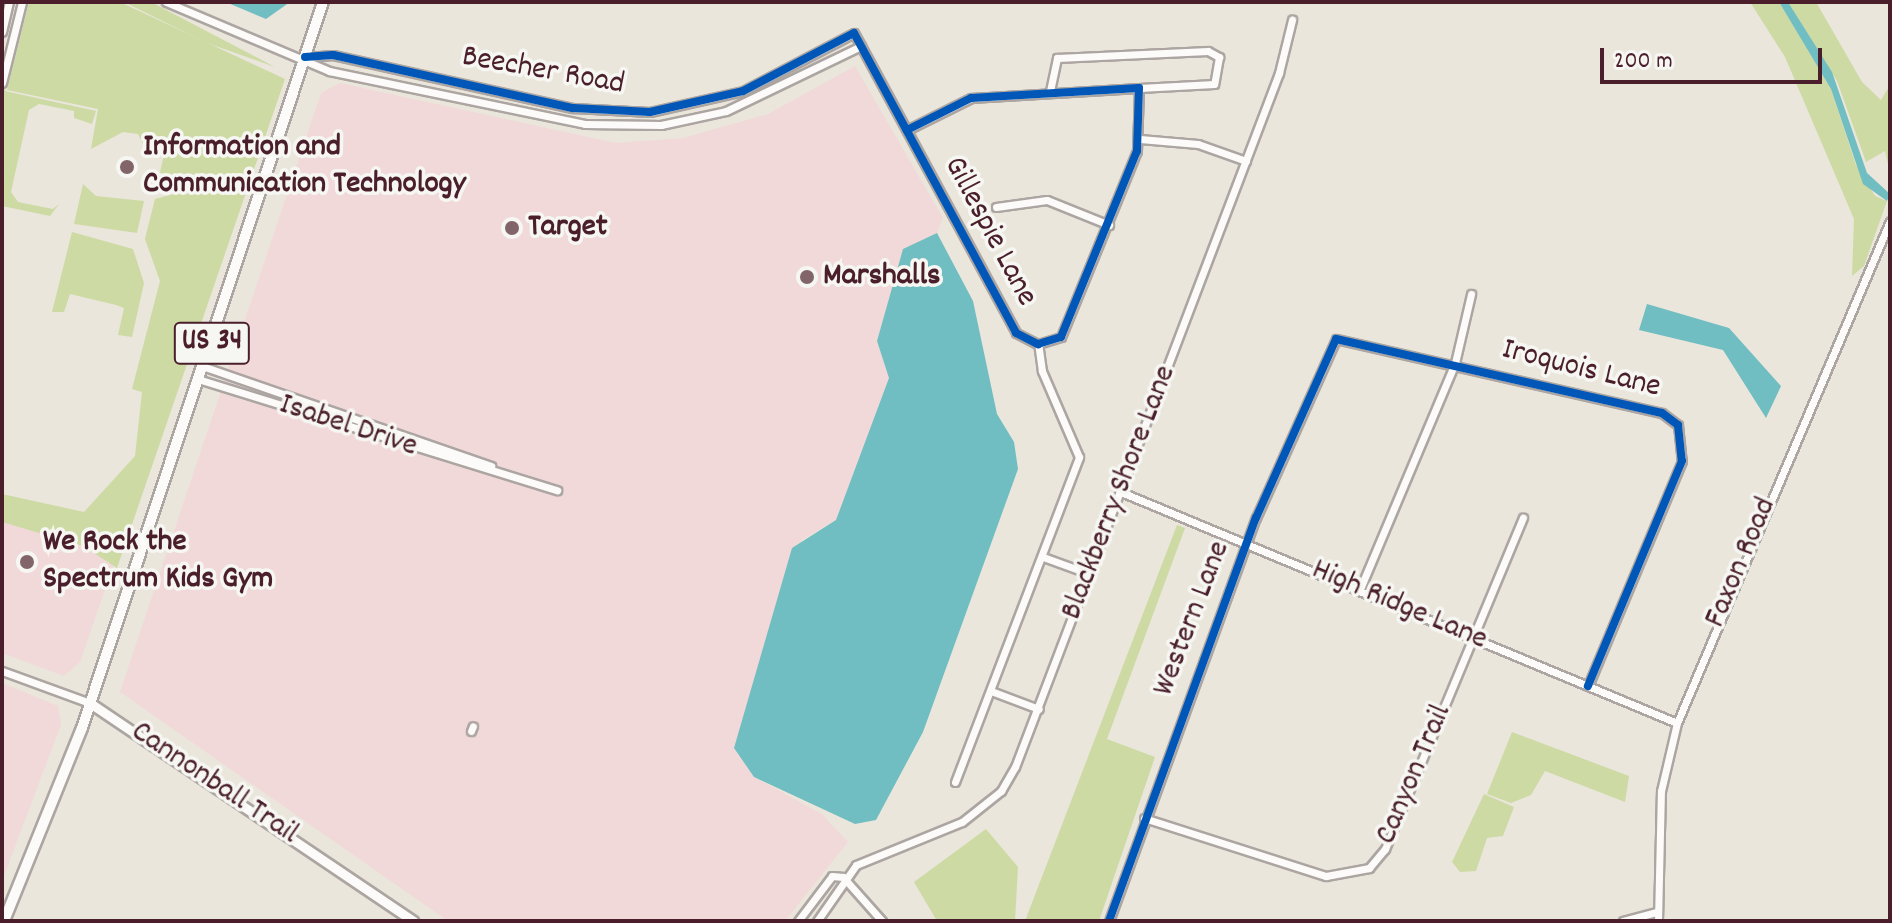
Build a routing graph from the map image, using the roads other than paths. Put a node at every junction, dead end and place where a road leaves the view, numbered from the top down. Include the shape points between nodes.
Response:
1 (9, 2) edge
2 (22, 2) edge
3 (166, 2) edge
4 (323, 2) edge
5 (1292, 20) dead end
6 (2, 32) edge
7 (854, 33) joint
8 (861, 46) junction
9 (305, 57) junction
10 (2, 83) edge
11 (1139, 88) junction
12 (1050, 91) junction
13 (907, 130) junction
14 (1140, 139) junction
15 (1246, 161) junction
16 (996, 207) dead end
17 (1890, 221) edge
18 (1109, 225) junction
19 (1471, 294) dead end
20 (1335, 339) joint
21 (1038, 344) junction
22 (1455, 363) junction
23 (205, 367) junction
24 (201, 380) junction
25 (497, 469) junction
26 (557, 490) dead end
27 (1121, 492) junction
28 (1523, 518) dead end
29 (1248, 542) junction
30 (1043, 557) junction
31 (1090, 574) junction
32 (1360, 589) junction
33 (1474, 637) junction
34 (2, 671) edge
35 (1588, 686) junction
36 (991, 691) junction
37 (90, 703) junction
38 (1039, 709) junction
39 (1677, 723) junction
40 (955, 782) dead end
41 (1144, 818) junction
42 (843, 877) junction
43 (1658, 916) edge
44 (4, 921) edge
45 (413, 921) edge
46 (798, 921) edge
47 (817, 921) edge
48 (882, 921) edge
49 (1109, 921) edge
50 (1623, 921) edge

1 - 6 street
2 - 10 street
3 - 9 street, Beecher Road via 238,38
4 - 9 main road, US 34
5 - 15 street, Blackberry Shore Lane
7 - 8 street, Gillespie Lane
7 - 9 street, Beecher Road via 743,91 650,112 573,108 333,55
8 - 9 street, Beecher Road via 737,107 632,126 539,115 329,71
8 - 13 street, Gillespie Lane
9 - 23 main road, US 34
11 - 12 street, Gillespie Lane
11 - 12 street, Gillespie Lane via 1214,84 1219,57 1208,51 1057,58
11 - 14 street, Gillespie Lane
12 - 13 street, Gillespie Lane via 971,98
13 - 21 street, Gillespie Lane via 1016,333
14 - 15 street via 1198,144
14 - 18 street, Gillespie Lane
15 - 27 street, Blackberry Shore Lane
16 - 18 street, Gillespie Lane via 1047,200
17 - 39 street, Faxon Road
18 - 21 street, Gillespie Lane via 1071,324 1056,340
19 - 22 street
20 - 22 street, Iroquois Lane
20 - 29 street, Western Lane
21 - 30 street, Gillespie Lane via 1042,371 1079,457
22 - 32 street
22 - 35 street, Iroquois Lane via 1662,413 1682,430 1682,461
23 - 24 main road, US 34
23 - 25 street, Isabel Drive
24 - 25 street, Isabel Drive via 452,462
24 - 37 main road, US 34
25 - 26 street, Isabel Drive
27 - 29 street, High Ridge Lane
27 - 31 street, Blackberry Shore Lane
28 - 33 street, Canyon Trail
29 - 32 street, High Ridge Lane
29 - 41 street, Western Lane
30 - 31 street
30 - 36 street, Gillespie Lane
31 - 38 street, Blackberry Shore Lane
32 - 33 street, High Ridge Lane
33 - 35 street, High Ridge Lane
33 - 41 street, Canyon Trail via 1385,849 1369,868 1326,876
34 - 37 street, Cannonball Trail
35 - 39 street, High Ridge Lane
36 - 38 street
36 - 40 street, Gillespie Lane
37 - 44 main road, US 34
37 - 45 main road, Cannonball Trail
38 - 42 street, Blackberry Shore Lane via 1015,767 982,808 873,855
39 - 43 street, Faxon Road via 1661,791
41 - 49 street, Western Lane
42 - 46 street, Blackberry Shore Lane via 832,876
42 - 47 street, Blackberry Shore Lane
42 - 48 street
43 - 50 street

